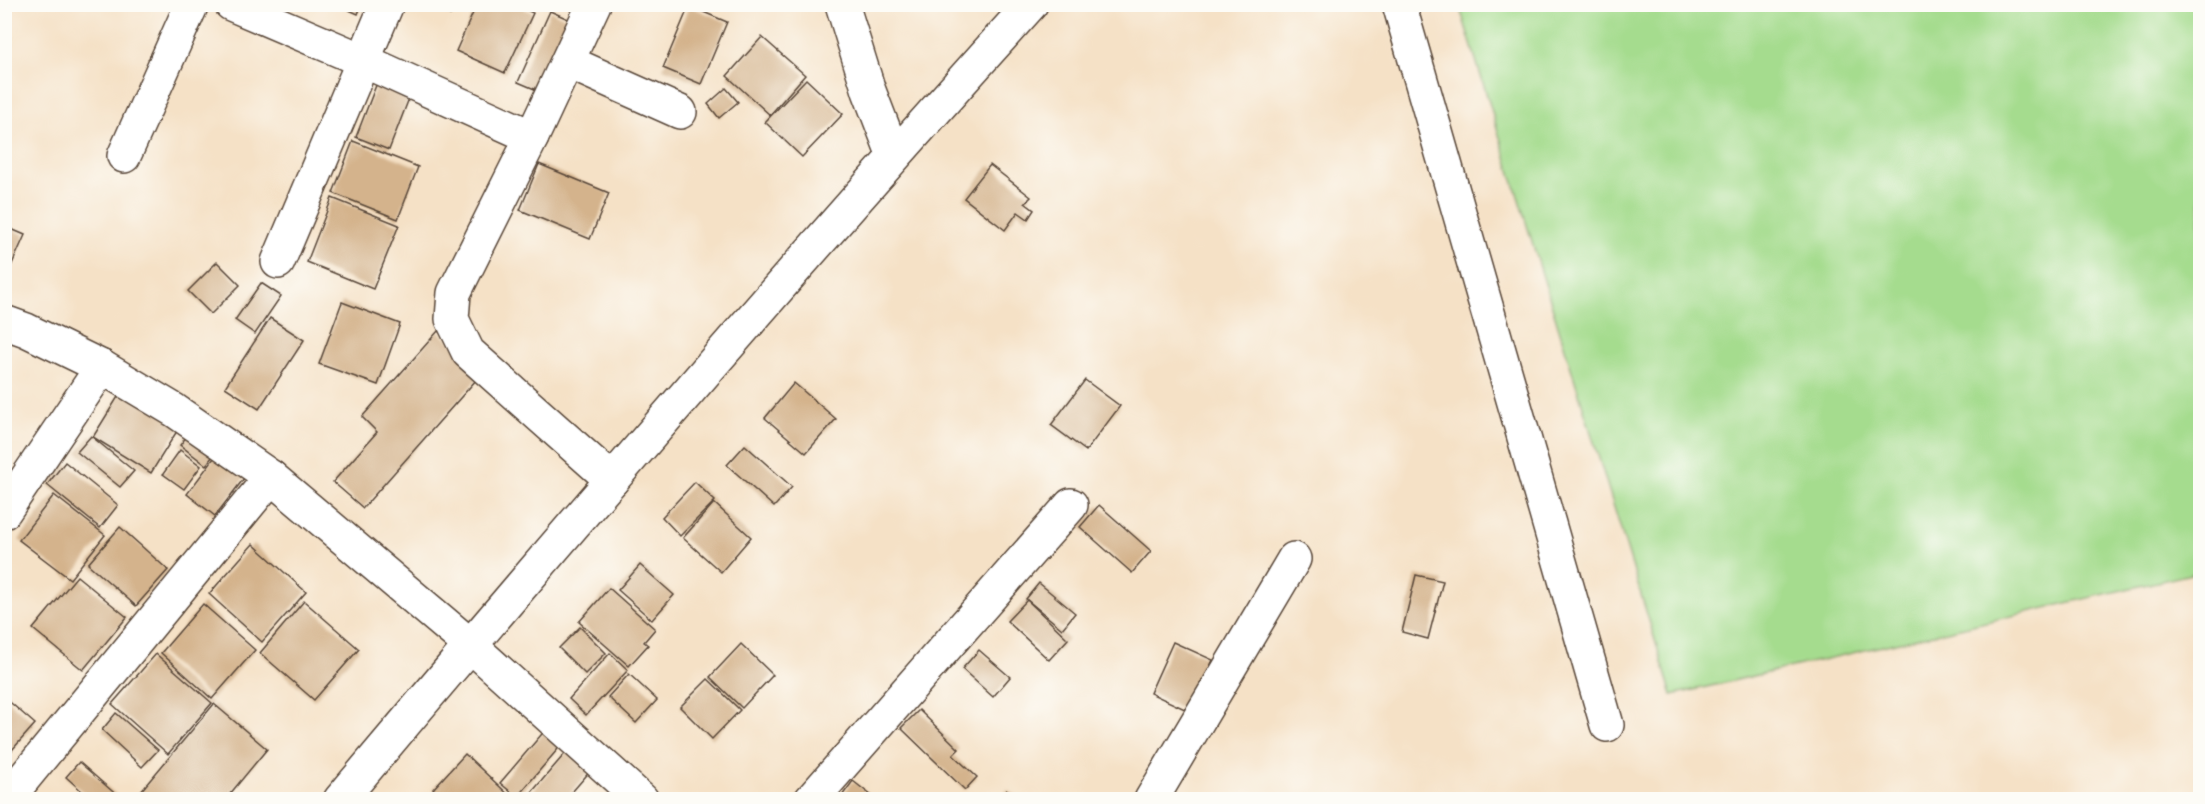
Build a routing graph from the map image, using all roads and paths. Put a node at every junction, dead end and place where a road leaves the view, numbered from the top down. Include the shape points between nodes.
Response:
1 (192, 4) edge
2 (231, 4) edge
3 (387, 4) edge
4 (594, 4) edge
5 (842, 4) edge
6 (1031, 4) edge
7 (1399, 4) edge
8 (362, 60) junction
9 (568, 62) junction
10 (680, 112) dead end
11 (532, 137) junction
12 (124, 156) dead end
13 (894, 156) junction
14 (278, 262) dead end
15 (12, 332) edge
16 (102, 367) junction
17 (271, 477) junction
18 (612, 480) junction
19 (1071, 505) dead end
20 (4, 512) edge
21 (1294, 559) dead end
22 (470, 645) junction
23 (1606, 725) dead end
24 (6, 800) edge
25 (340, 800) edge
26 (642, 800) edge
27 (812, 800) edge
28 (1151, 800) edge

1 - 12 street
2 - 8 street
3 - 8 street
4 - 9 street
5 - 13 street via 868,91
6 - 13 street
7 - 23 street
8 - 11 street
8 - 14 street
9 - 10 street
9 - 11 street
11 - 18 street via 454,293 452,319 468,352
13 - 18 street
15 - 16 street
16 - 17 street via 174,410
16 - 20 street
17 - 22 street
17 - 24 street
18 - 22 street
19 - 27 street
21 - 28 street
22 - 25 street
22 - 26 street

